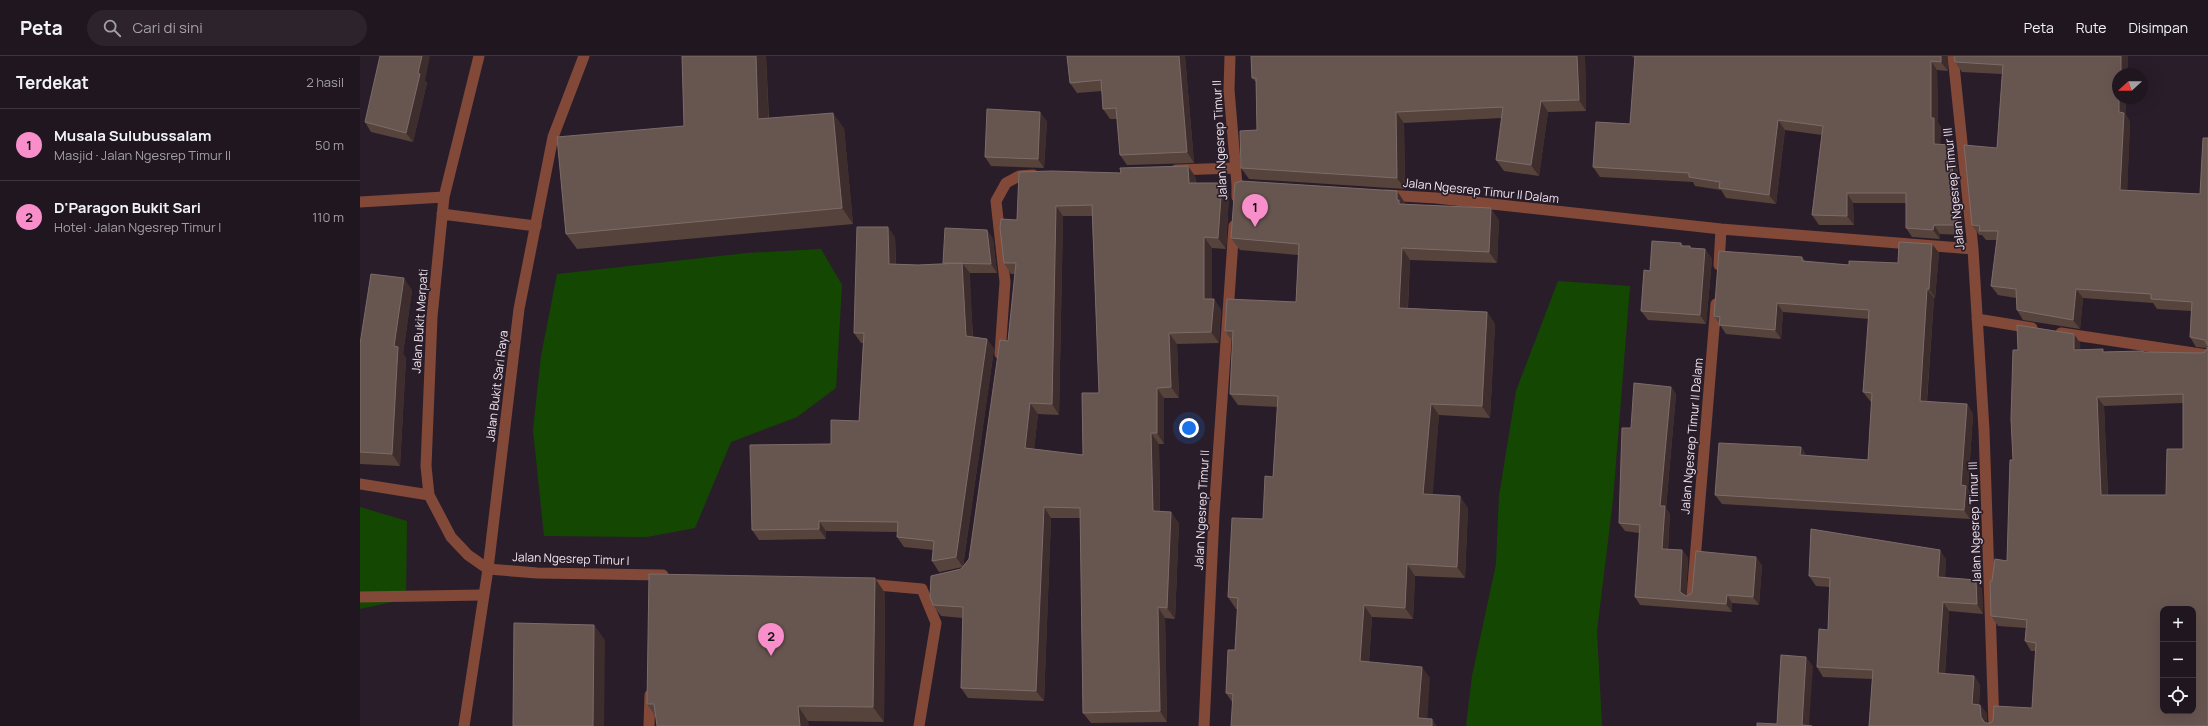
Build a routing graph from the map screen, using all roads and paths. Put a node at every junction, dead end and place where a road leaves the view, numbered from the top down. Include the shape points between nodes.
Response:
1 (479, 56) edge
2 (584, 56) edge
3 (1230, 56) edge
4 (1953, 56) edge
5 (1235, 168) junction
6 (1165, 171) edge
7 (1042, 175) edge
8 (1372, 194) edge
9 (444, 197) junction
10 (360, 202) edge
11 (442, 214) junction
12 (536, 226) junction
13 (1722, 229) junction
14 (1973, 249) junction
15 (1718, 276) edge
16 (1716, 292) edge
17 (1977, 319) junction
18 (2208, 355) edge
19 (999, 365) edge
20 (360, 484) edge
21 (429, 495) junction
22 (488, 568) junction
23 (676, 576) edge
24 (932, 582) edge
25 (857, 583) edge
26 (922, 589) junction
27 (483, 595) junction
28 (360, 597) edge
29 (1692, 597) edge
30 (650, 686) edge
31 (464, 726) edge
32 (649, 726) edge
33 (919, 726) edge
34 (1204, 726) edge
35 (1994, 726) edge

1 - 9 street, Jalan Bukit Merpati
2 - 12 street, Jalan Bukit Sari Raya via 553,137
3 - 5 street, Jalan Ngesrep Timur II via 1229,90
4 - 14 street, Jalan Ngesrep Timur III
5 - 6 street
5 - 34 street, Jalan Ngesrep Timur II via 1241,186 1235,213 1214,515
7 - 19 street via 1019,176 1006,183 996,201 1005,282
8 - 13 street, Jalan Ngesrep Timur II Dalam via 1436,198
9 - 10 street
9 - 11 street, Jalan Bukit Merpati
11 - 12 street
11 - 21 street, Jalan Bukit Merpati via 432,317 426,466
12 - 22 street, Jalan Bukit Sari Raya via 519,309
13 - 14 street, Jalan Ngesrep Timur II Dalam
13 - 15 street
14 - 17 street, Jalan Ngesrep Timur III
16 - 29 street, Jalan Ngesrep Timur II Dalam
17 - 18 street
17 - 35 street, Jalan Ngesrep Timur III via 1984,430
20 - 21 street
21 - 22 street, Jalan Bukit Merpati via 451,537 468,555
22 - 23 street, Jalan Ngesrep Timur I via 653,579
22 - 27 street, Jalan Bukit Sari Raya
24 - 26 street
25 - 26 street
26 - 33 street via 936,623
27 - 28 street
27 - 31 street, Jalan Bukit Sari Raya
30 - 32 street

